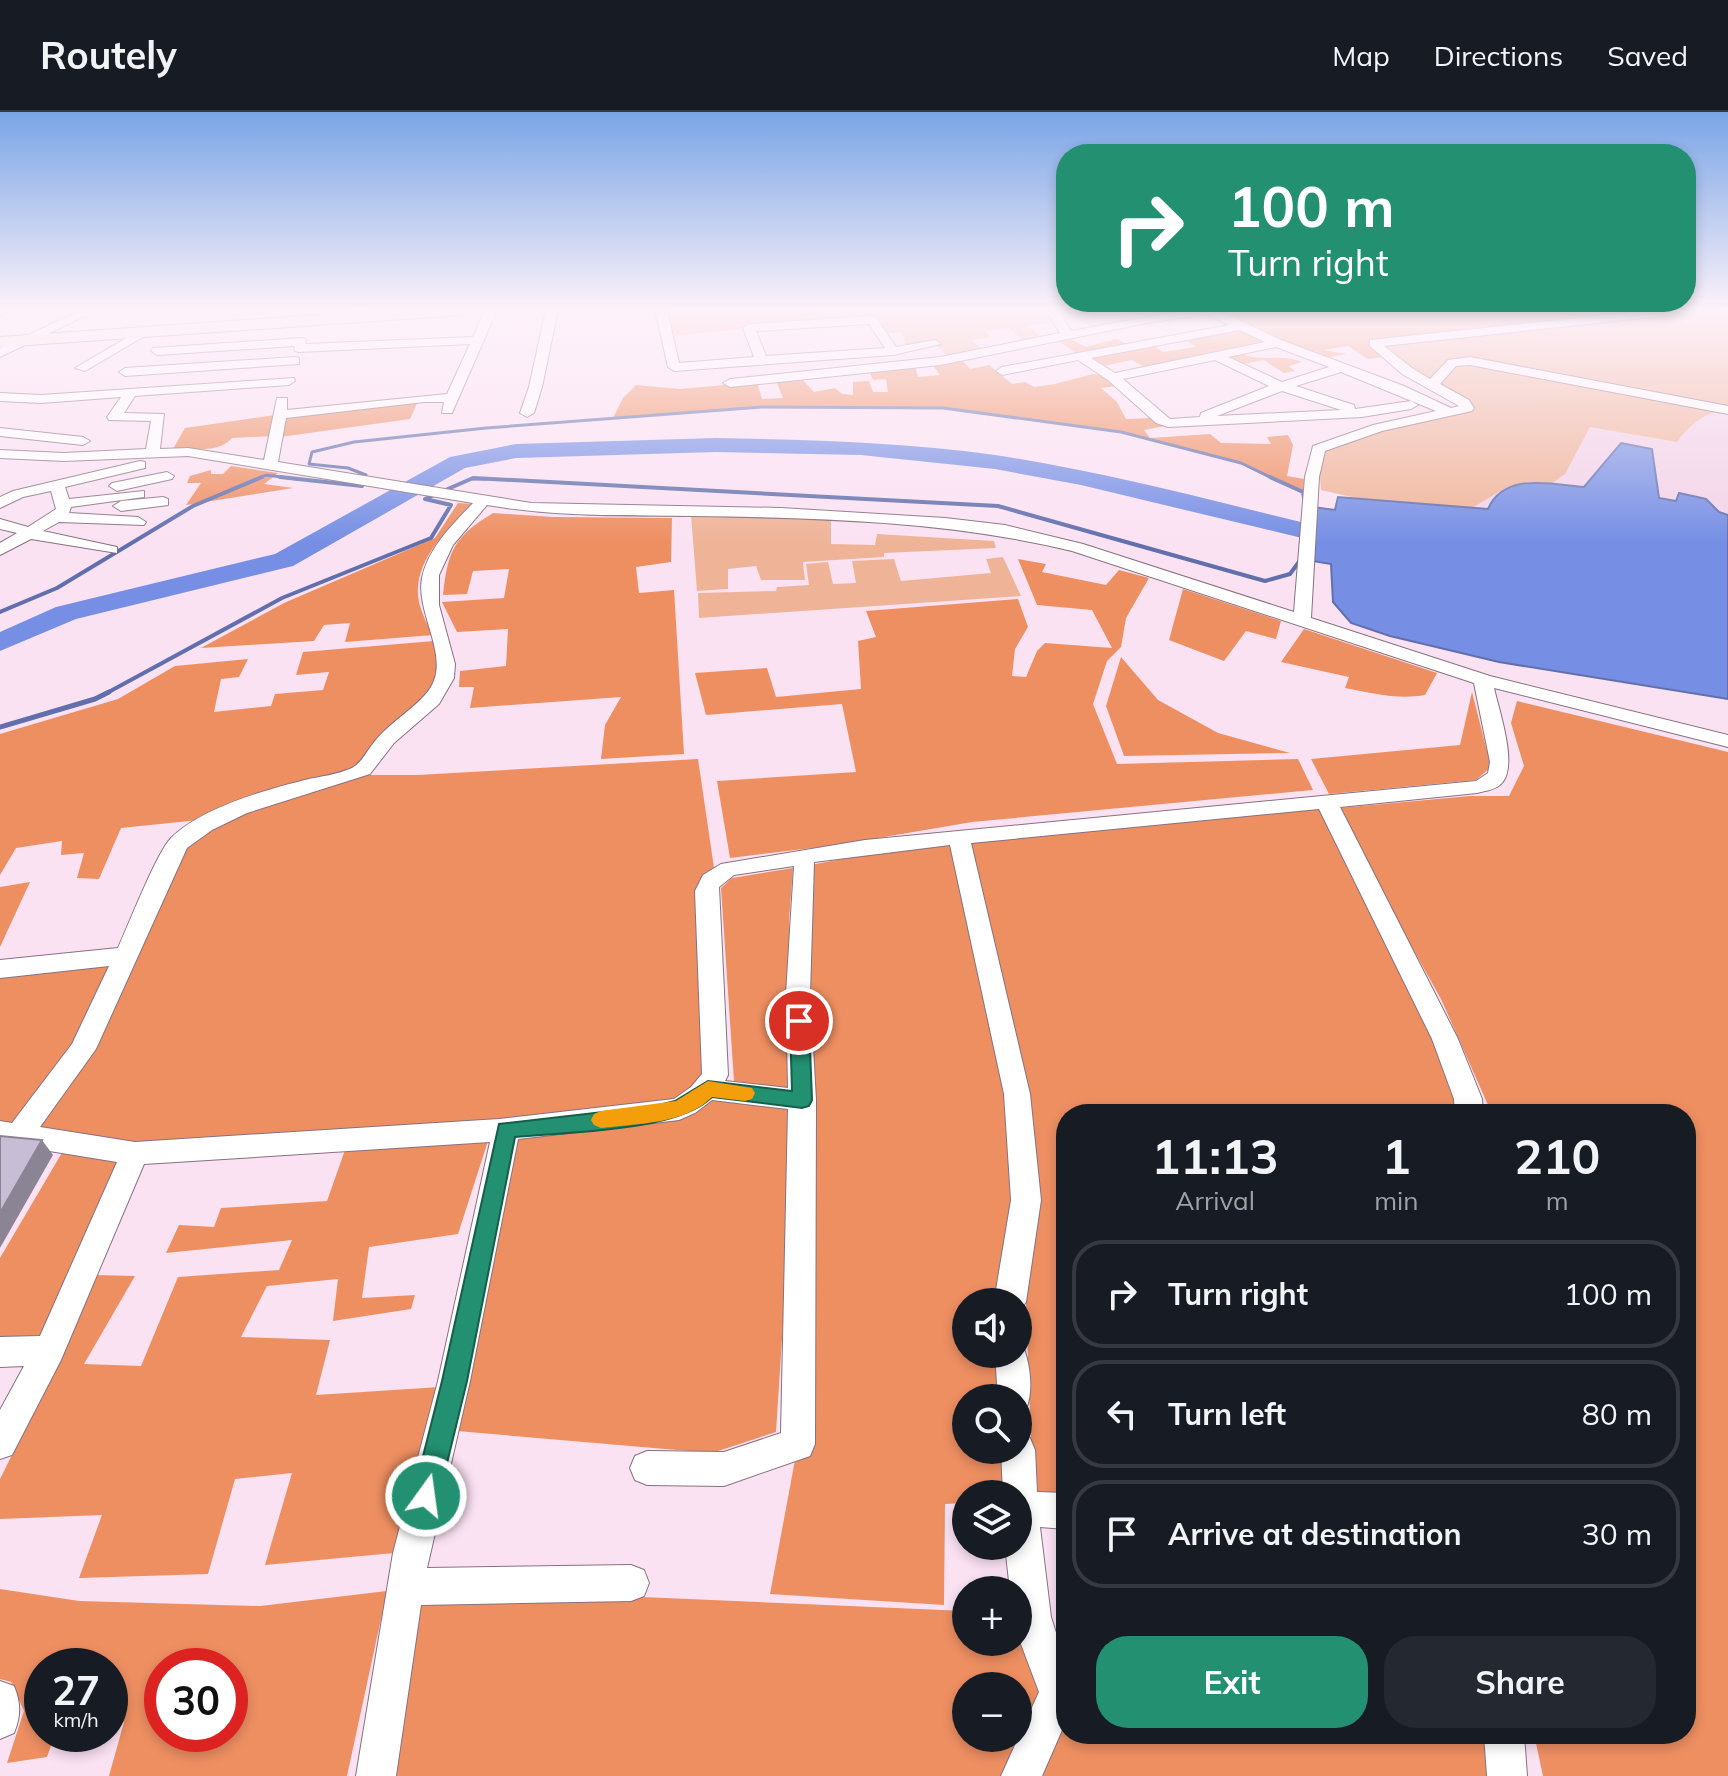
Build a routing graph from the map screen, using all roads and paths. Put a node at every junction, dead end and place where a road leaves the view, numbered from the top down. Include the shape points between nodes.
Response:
1 (201, 388) edge
2 (287, 388) edge
3 (457, 388) edge
4 (537, 388) edge
5 (1125, 388) edge
6 (1276, 388) edge
7 (1286, 388) edge
8 (1326, 388) edge
9 (1394, 388) edge
10 (1436, 388) edge
11 (1610, 388) edge
12 (130, 393) junction
13 (0, 397) edge
14 (452, 398) junction
15 (1430, 402) junction
16 (1383, 410) junction
17 (1728, 410) edge
18 (445, 413) dead end
19 (527, 413) dead end
20 (1362, 413) junction
21 (1452, 413) junction
22 (279, 415) junction
23 (1202, 421) junction
24 (0, 432) edge
25 (83, 441) dead end
26 (188, 452) junction
27 (152, 453) junction
28 (2, 456) edge
29 (270, 465) junction
30 (475, 500) junction
31 (0, 503) edge
32 (60, 503) junction
33 (138, 522) dead end
34 (0, 524) edge
35 (28, 533) junction
36 (0, 550) edge
37 (111, 550) dead end
38 (1302, 619) junction
39 (1483, 680) junction
40 (1728, 741) edge
41 (1327, 803) junction
42 (959, 837) junction
43 (805, 866) dead end
44 (128, 955) junction
45 (0, 969) edge
46 (708, 1089) junction
47 (802, 1100) junction
48 (1468, 1104) edge
49 (506, 1130) junction
50 (10, 1134) edge
51 (135, 1153) junction
52 (1012, 1288) edge
53 (50, 1350) junction
54 (0, 1352) edge
55 (0, 1443) edge
56 (647, 1468) dead end
57 (1032, 1509) edge
58 (1056, 1510) edge
59 (1025, 1560) edge
60 (631, 1583) dead end
61 (406, 1587) junction
62 (1056, 1683) edge
63 (0, 1700) edge
64 (1056, 1706) edge
65 (0, 1719) edge
66 (1505, 1744) edge
67 (376, 1776) edge
68 (1021, 1776) edge
69 (1507, 1776) edge

1 - 12 street
2 - 22 street
3 - 14 street
4 - 19 street
5 - 23 street via 1161,420
6 - 23 street via 1223,406
7 - 20 street
8 - 16 street
9 - 15 street
10 - 21 street via 1467,406
11 - 17 street
12 - 13 street
12 - 27 street via 114,417 159,417
14 - 18 street
14 - 22 street
15 - 16 street
15 - 21 street
16 - 20 street
20 - 23 street
21 - 38 street via 1324,445 1314,457
22 - 29 street
24 - 25 street
26 - 27 street
26 - 29 street
26 - 32 street
27 - 28 street
29 - 30 street
30 - 38 street via 531,508 781,513 993,528 1077,547
30 - 44 street via 430,576 429,600 447,668 438,692 363,770 288,792 190,832 178,844
31 - 32 street via 18,494
32 - 32 street via 164,490
32 - 33 street
32 - 35 street
34 - 35 street
35 - 36 street
35 - 37 street
38 - 39 street
39 - 40 street
39 - 41 street via 1500,762 1492,783
41 - 42 street
41 - 48 street via 1445,1039
42 - 46 street via 729,869 708,882 717,1062
42 - 52 street via 1017,1094 1026,1200
43 - 47 street via 798,994
44 - 45 street
44 - 50 street via 83,1049
46 - 47 street
46 - 49 street via 679,1109 655,1114
47 - 56 street via 798,1444 724,1469
49 - 51 street
49 - 61 street
50 - 51 street
51 - 53 street
53 - 54 street
53 - 55 street
57 - 58 street
59 - 62 street via 1047,1672
60 - 61 street
61 - 67 street
63 - 65 street
64 - 68 street
66 - 69 street

